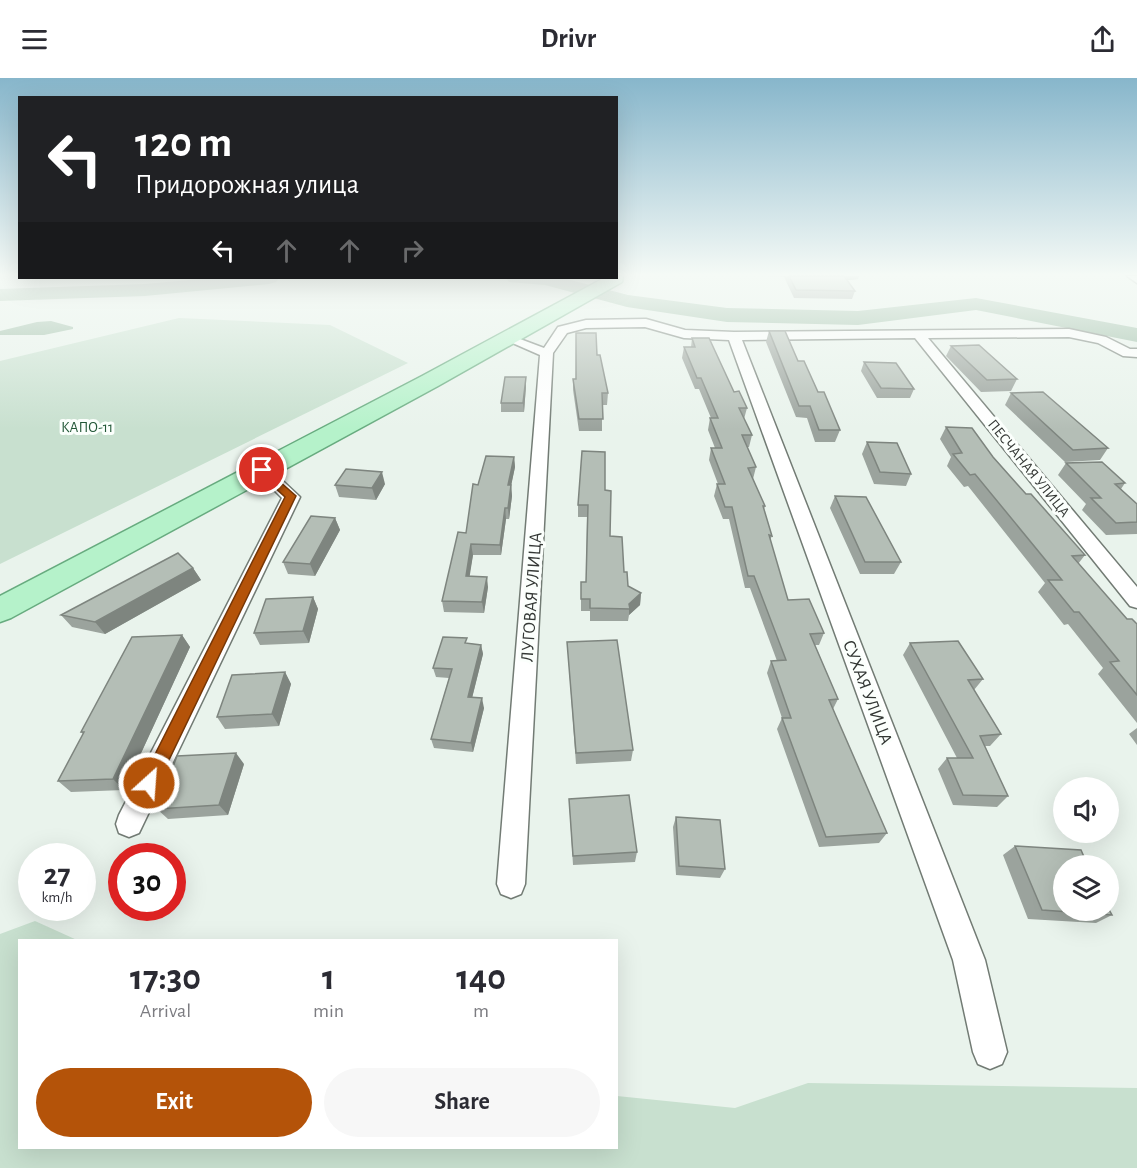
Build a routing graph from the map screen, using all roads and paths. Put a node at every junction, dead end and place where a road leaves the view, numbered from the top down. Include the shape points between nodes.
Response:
1 (528, 327) edge
2 (575, 327) edge
3 (659, 327) edge
4 (734, 336) junction
5 (920, 336) junction
6 (507, 339) junction
7 (547, 353) junction
8 (1134, 356) edge
9 (262, 470) junction
10 (1137, 601) edge
11 (0, 610) edge
12 (129, 824) dead end
13 (511, 884) dead end
14 (990, 1052) dead end

1 - 6 main road
2 - 7 street via 562,330
3 - 4 street via 684,334
4 - 5 street
4 - 14 street, СУХАЯ УЛИЦА via 969,960
5 - 8 street via 1069,333 1102,340
5 - 10 street, ПЕСЧАНАЯ УЛИЦА
6 - 7 street
6 - 9 main road
7 - 13 street, ЛУГОВАЯ УЛИЦА
9 - 11 main road
9 - 12 street via 291,496

